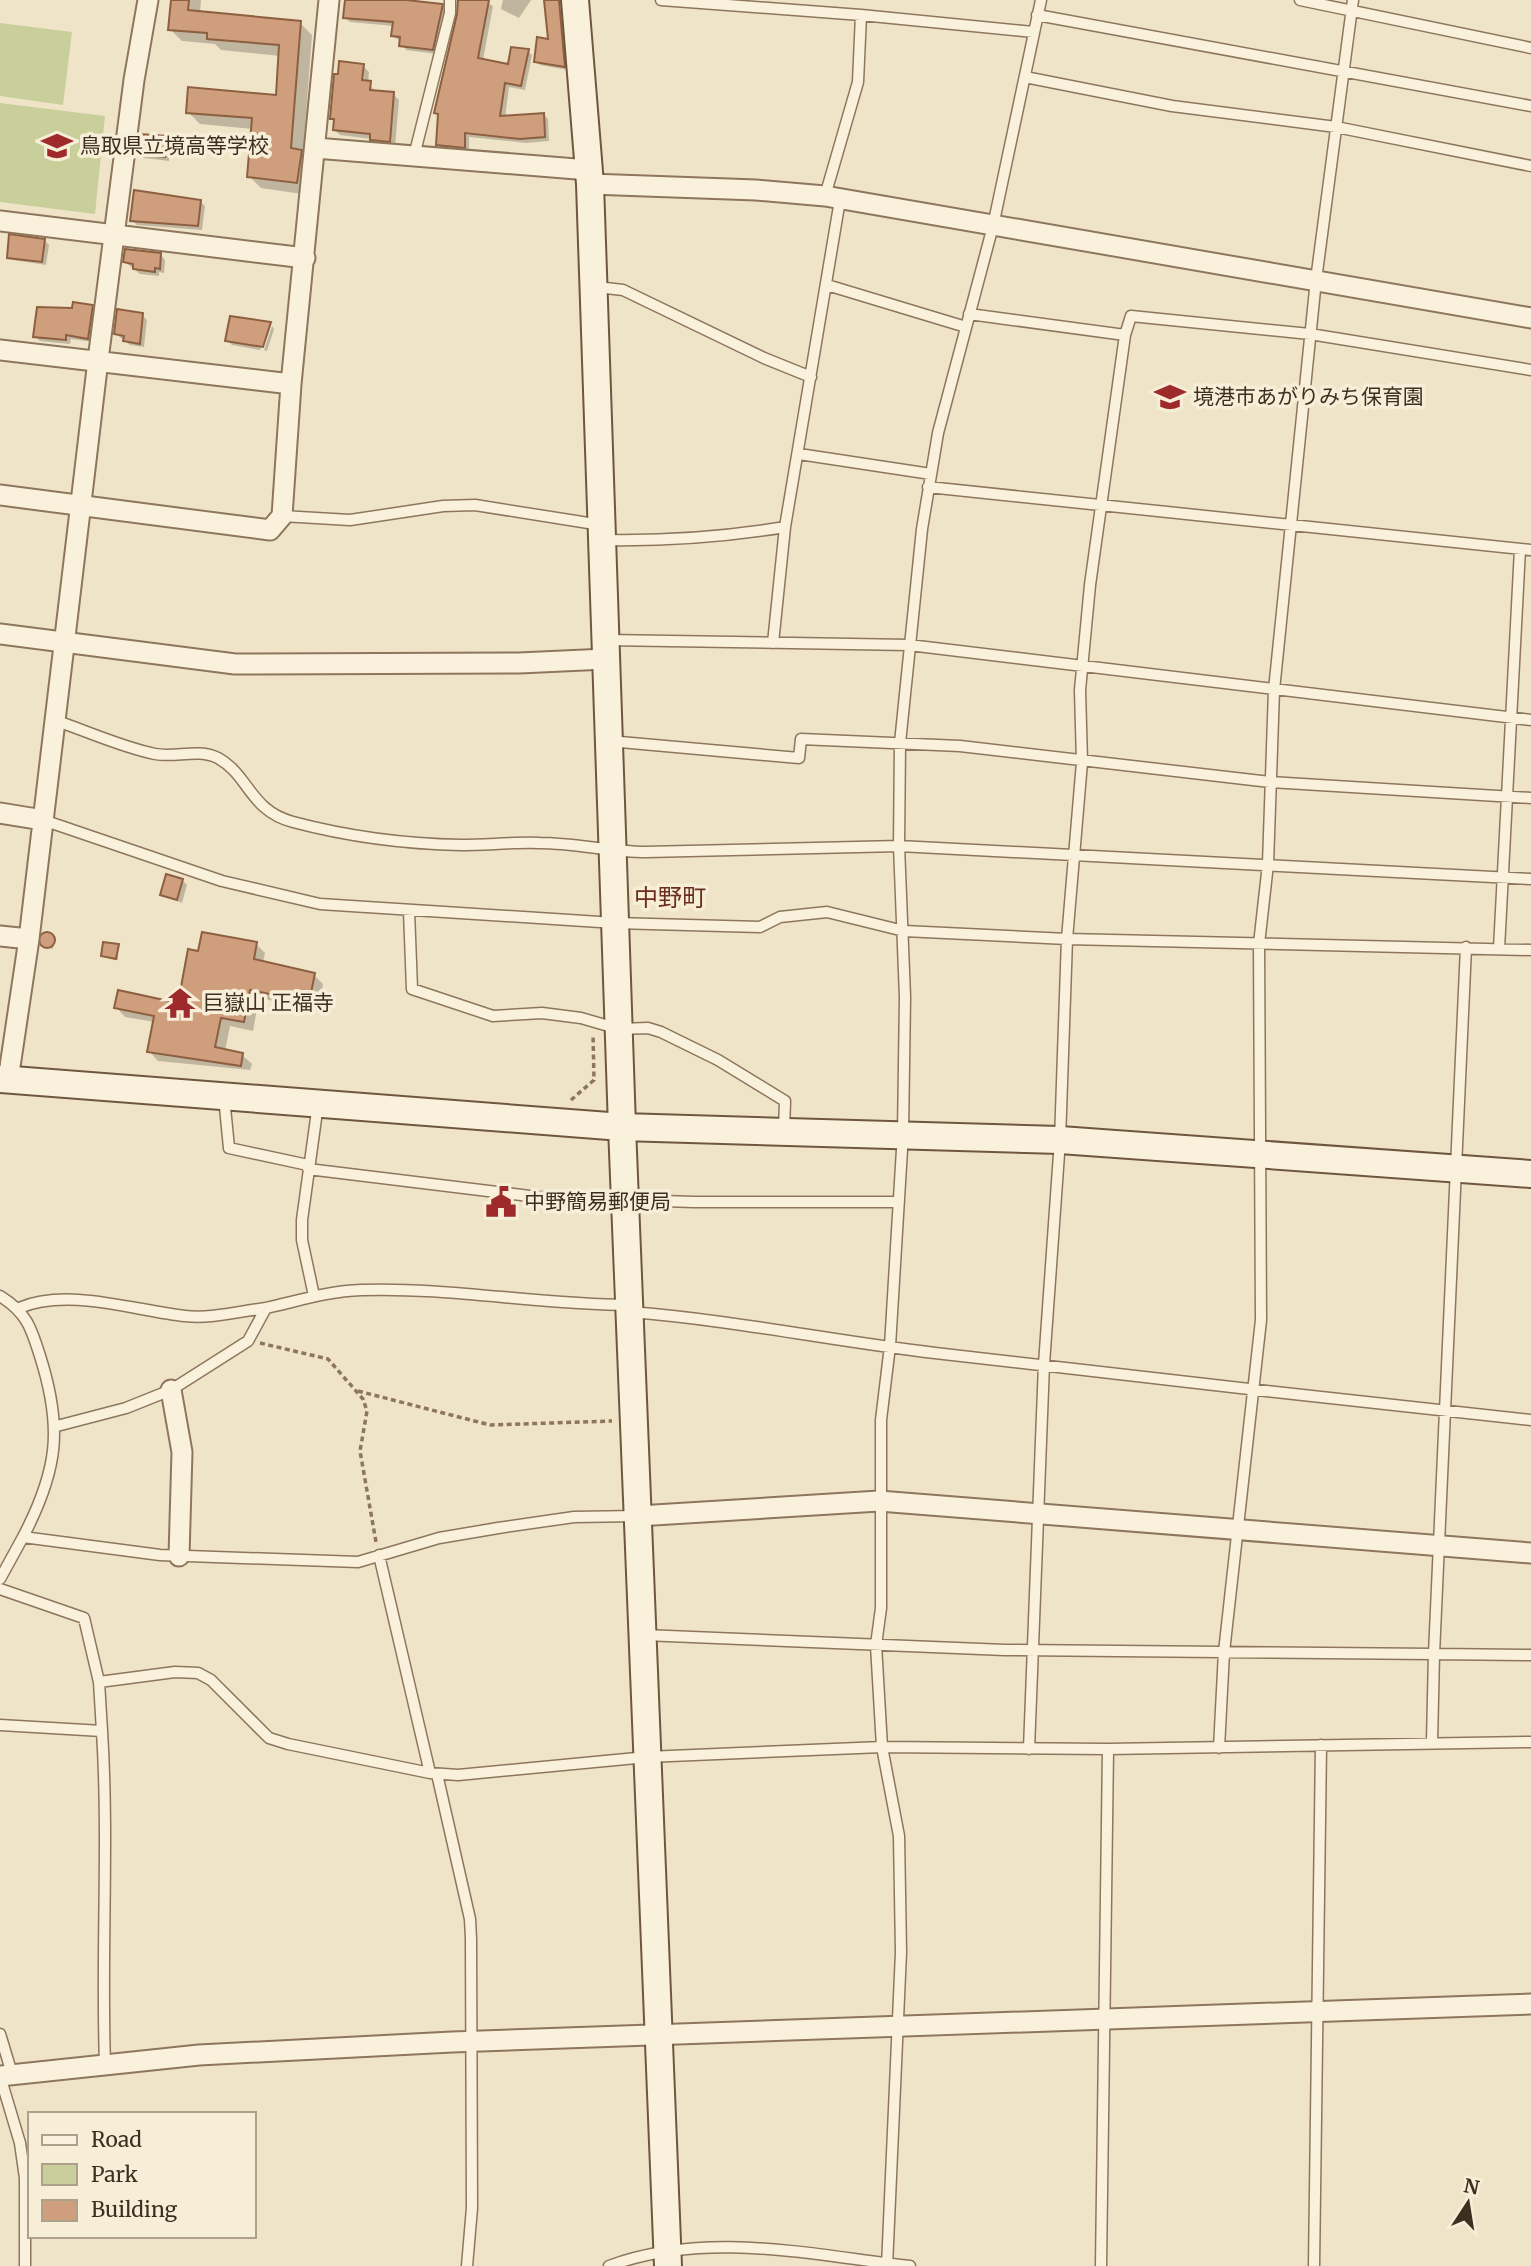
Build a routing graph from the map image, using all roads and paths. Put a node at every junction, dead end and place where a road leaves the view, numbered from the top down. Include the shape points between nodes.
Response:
1 (148, 0) edge
2 (329, 0) edge
3 (450, 0) edge
4 (575, 0) edge
5 (661, 0) edge
6 (1041, 0) edge
7 (1300, 0) edge
8 (1352, 5) edge
9 (861, 15) junction
10 (1037, 15) junction
11 (1033, 32) junction
12 (1531, 48) edge
13 (1343, 69) junction
14 (1025, 77) junction
15 (1531, 106) edge
16 (1336, 127) junction
17 (315, 148) junction
18 (414, 157) junction
19 (1531, 166) edge
20 (589, 177) junction
21 (833, 198) junction
22 (0, 220) edge
23 (993, 226) junction
24 (115, 236) junction
25 (305, 258) junction
26 (1316, 280) junction
27 (827, 285) junction
28 (592, 286) junction
29 (969, 314) junction
30 (1531, 318) edge
31 (966, 327) junction
32 (1310, 334) junction
33 (1125, 335) junction
34 (0, 351) edge
35 (98, 360) junction
36 (1531, 370) edge
37 (811, 377) junction
38 (291, 384) junction
39 (799, 454) junction
40 (931, 474) junction
41 (928, 486) junction
42 (0, 495) edge
43 (1102, 503) junction
44 (82, 505) junction
45 (282, 516) junction
46 (1289, 524) junction
47 (785, 527) junction
48 (602, 533) junction
49 (1525, 550) edge
50 (0, 634) edge
51 (65, 641) junction
52 (773, 643) junction
53 (909, 645) junction
54 (606, 650) junction
55 (1082, 665) junction
56 (1274, 690) junction
57 (1511, 718) junction
58 (54, 720) junction
59 (1531, 720) edge
60 (609, 741) junction
61 (900, 743) junction
62 (1082, 762) junction
63 (1270, 782) junction
64 (1508, 795) junction
65 (1531, 797) edge
66 (0, 813) edge
67 (43, 820) junction
68 (899, 846) junction
69 (613, 852) junction
70 (1074, 856) junction
71 (1268, 864) junction
72 (1504, 878) junction
73 (1531, 879) edge
74 (409, 911) junction
75 (615, 923) junction
76 (904, 931) junction
77 (0, 936) edge
78 (29, 939) junction
79 (1068, 939) junction
80 (1259, 944) junction
81 (1466, 947) junction
82 (1499, 949) junction
83 (1531, 950) edge
84 (619, 1029) junction
85 (4, 1079) edge
86 (224, 1097) junction
87 (318, 1104) junction
88 (622, 1127) junction
89 (784, 1130) junction
90 (903, 1133) junction
91 (1060, 1140) junction
92 (1258, 1154) junction
93 (308, 1167) junction
94 (1457, 1169) junction
95 (1531, 1174) edge
96 (625, 1199) junction
97 (899, 1202) junction
98 (0, 1296) edge
99 (314, 1296) junction
100 (19, 1308) junction
101 (266, 1308) junction
102 (629, 1308) junction
103 (247, 1341) junction
104 (890, 1346) junction
105 (1044, 1364) junction
106 (171, 1390) junction
107 (1252, 1390) junction
108 (356, 1391) junction
109 (1446, 1411) junction
110 (634, 1420) junction
111 (1531, 1420) edge
112 (57, 1426) junction
113 (879, 1501) junction
114 (1037, 1513) junction
115 (638, 1516) junction
116 (1238, 1528) junction
117 (23, 1536) junction
118 (1440, 1546) junction
119 (1531, 1553) edge
120 (379, 1555) junction
121 (179, 1556) junction
122 (0, 1579) edge
123 (0, 1589) edge
124 (644, 1634) junction
125 (876, 1645) junction
126 (1033, 1649) junction
127 (1224, 1653) junction
128 (1434, 1654) junction
129 (1531, 1655) edge
130 (99, 1682) junction
131 (0, 1725) edge
132 (102, 1731) junction
133 (1432, 1742) junction
134 (1531, 1742) edge
135 (1321, 1745) junction
136 (882, 1747) junction
137 (1219, 1748) junction
138 (1030, 1749) junction
139 (1108, 1749) junction
140 (647, 1757) junction
141 (434, 1773) junction
142 (1531, 2004) edge
143 (1317, 2012) junction
144 (1105, 2019) junction
145 (898, 2025) junction
146 (0, 2034) edge
147 (658, 2035) junction
148 (470, 2042) junction
149 (105, 2064) junction
150 (4, 2077) edge
151 (668, 2258) edge
152 (887, 2265) edge
153 (25, 2266) edge
154 (467, 2266) edge
155 (608, 2266) edge
156 (910, 2266) edge
157 (1101, 2266) edge
158 (1314, 2266) edge

1 - 24 street
2 - 17 street
3 - 18 lane
4 - 20 street
5 - 9 lane
6 - 10 lane
7 - 8 lane
8 - 12 lane
8 - 13 lane
9 - 11 lane
9 - 21 lane via 858,82
10 - 11 lane
10 - 13 lane
11 - 14 lane
13 - 15 lane
13 - 16 lane
14 - 16 lane via 1172,106
14 - 23 lane
16 - 19 lane
16 - 26 lane
17 - 18 street
17 - 25 street
18 - 20 street
20 - 21 street
20 - 28 street
21 - 23 street
21 - 27 lane
22 - 24 street
23 - 26 street
23 - 29 lane
24 - 25 street
24 - 35 street
25 - 38 street
26 - 30 street
26 - 32 lane
27 - 31 lane
27 - 37 lane
28 - 37 lane via 623,290
28 - 48 street
29 - 31 lane
29 - 33 lane
31 - 40 lane
32 - 33 lane via 1131,316
32 - 36 lane
32 - 46 lane
33 - 43 lane
34 - 35 street
35 - 38 street
35 - 44 street
37 - 39 lane
38 - 45 street
39 - 40 lane
39 - 47 lane
40 - 41 lane
41 - 43 lane
41 - 53 lane
42 - 44 street
43 - 46 lane
43 - 55 lane
44 - 45 street via 270,530
44 - 51 street
45 - 48 lane via 350,520 475,505
46 - 49 lane
46 - 56 lane
47 - 48 lane via 690,540
47 - 52 lane
48 - 54 street
49 - 57 lane
50 - 51 street
51 - 54 street via 235,664 519,663
51 - 58 street
52 - 53 lane
52 - 54 lane
53 - 55 lane
53 - 61 lane
54 - 60 street
55 - 56 lane
55 - 62 lane
56 - 57 lane
56 - 63 lane
57 - 59 lane
57 - 64 lane
58 - 67 street
58 - 69 lane via 151,753 196,752 216,757 270,813 289,821 405,842 541,843
60 - 61 lane via 799,758 801,739
60 - 69 street
61 - 62 lane via 1023,752
61 - 68 lane
62 - 63 lane
62 - 70 lane
63 - 64 lane
63 - 71 lane
64 - 65 lane
64 - 72 lane
66 - 67 street
67 - 74 lane via 222,881 320,904
67 - 78 street
68 - 69 lane
68 - 70 lane
68 - 76 lane
69 - 75 street
70 - 71 lane
70 - 79 lane
71 - 72 lane
71 - 80 lane
72 - 73 lane
72 - 82 lane
74 - 75 lane
74 - 84 lane via 412,989 493,1016 542,1013
75 - 76 lane via 760,926 780,917 827,912
75 - 84 street
76 - 79 lane
76 - 90 lane
77 - 78 street
78 - 85 street
79 - 80 lane
79 - 91 lane
80 - 81 lane
80 - 92 lane
81 - 82 lane
81 - 94 lane
82 - 83 lane
84 - 88 street
84 - 89 lane via 661,1032 785,1101
85 - 86 street
86 - 87 street
86 - 93 lane via 229,1148
87 - 88 street
87 - 93 lane
88 - 89 street
88 - 96 street
89 - 90 street
90 - 91 street
90 - 97 lane
91 - 92 street
91 - 105 lane
92 - 94 street
92 - 107 lane via 1261,1320
93 - 96 lane via 538,1197
93 - 99 lane via 302,1240
94 - 95 street
94 - 109 lane
96 - 97 lane
96 - 102 street
97 - 104 lane
98 - 100 lane
99 - 101 lane
99 - 102 lane via 359,1290 413,1291
100 - 101 lane via 74,1301 188,1317
100 - 112 lane via 32,1329
101 - 103 lane
102 - 104 lane
102 - 110 street
103 - 106 lane
103 - 108 path via 328,1359
104 - 105 lane
104 - 113 lane via 881,1420
105 - 107 lane
105 - 114 lane
106 - 112 lane via 126,1408
106 - 121 street via 183,1452
107 - 109 lane
107 - 116 lane
108 - 110 path via 490,1425
108 - 120 path via 367,1411 360,1451
109 - 111 lane
109 - 118 lane
110 - 115 street
112 - 117 lane via 38,1507
113 - 114 street
113 - 115 street
113 - 125 lane via 881,1608
114 - 116 street
114 - 126 lane
115 - 120 lane via 573,1517 498,1528
115 - 124 street
116 - 118 street
116 - 127 lane
117 - 121 lane
117 - 122 lane
118 - 119 street
118 - 128 lane
120 - 121 lane via 358,1562
120 - 141 lane
123 - 130 lane via 84,1618
124 - 125 lane
124 - 140 street
125 - 126 lane
125 - 136 lane
126 - 127 lane
126 - 138 lane
127 - 128 lane
127 - 137 lane
128 - 129 lane
128 - 133 lane
130 - 132 lane
130 - 141 lane via 198,1673 211,1680 269,1738
131 - 132 lane
132 - 149 lane
133 - 134 lane
133 - 135 lane
135 - 137 lane
135 - 143 lane
136 - 138 lane
136 - 140 lane
136 - 145 lane via 899,1836
137 - 139 lane
138 - 139 lane
139 - 144 lane
140 - 141 lane via 458,1775
140 - 147 street
141 - 148 lane via 470,1919
142 - 143 street
143 - 144 street
143 - 158 lane
144 - 145 street
144 - 157 lane
145 - 147 street
145 - 152 lane
146 - 150 lane
147 - 148 street
147 - 151 street
148 - 149 street
148 - 154 lane via 472,2208
149 - 150 street
150 - 153 lane via 25,2178
151 - 152 lane via 747,2246
151 - 155 lane
152 - 156 lane

